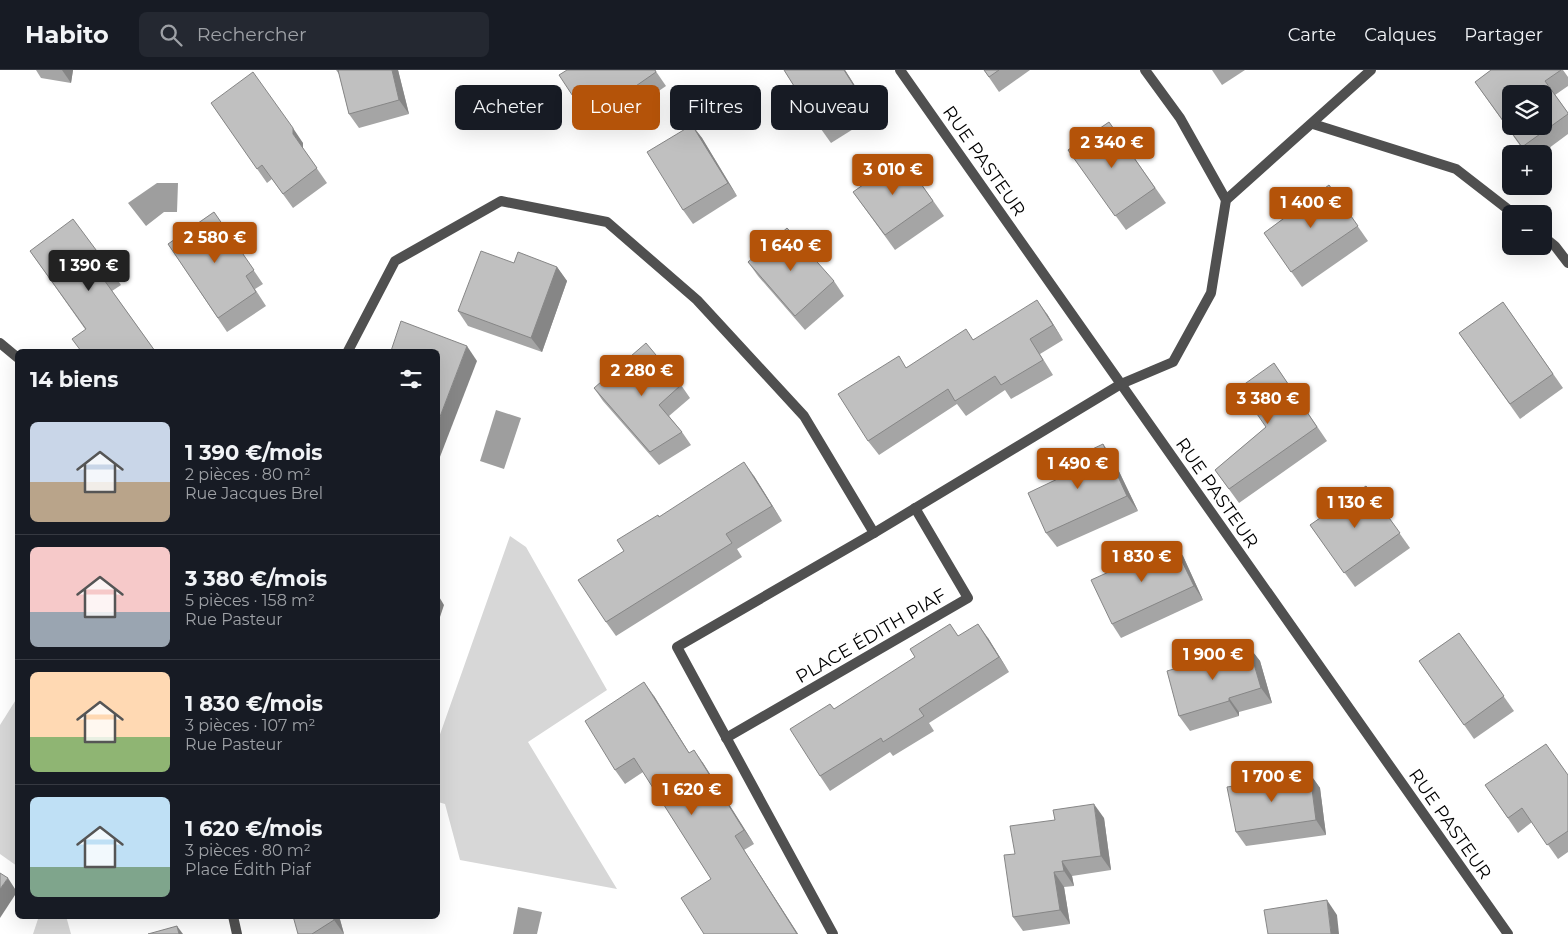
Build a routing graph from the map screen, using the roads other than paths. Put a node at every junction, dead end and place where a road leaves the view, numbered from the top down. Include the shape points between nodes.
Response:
1 (900, 70) edge
2 (1145, 70) edge
3 (1371, 70) edge
4 (1313, 124) junction
5 (1226, 200) junction
6 (1502, 205) edge
7 (1552, 244) edge
8 (1568, 263) edge
9 (0, 343) edge
10 (349, 349) edge
11 (15, 356) edge
12 (1121, 384) junction
13 (915, 508) junction
14 (874, 533) junction
15 (726, 738) junction
16 (234, 919) edge
17 (237, 934) edge
18 (833, 934) edge
19 (1508, 934) edge

1 - 12 street, RUE PASTEUR
2 - 5 street via 1180,118
3 - 4 street
4 - 5 street
4 - 6 street via 1456,169
5 - 12 street via 1211,293 1173,362
7 - 8 street
9 - 11 street
10 - 14 street via 395,261 500,201 607,222 697,300 804,416
12 - 13 street
12 - 19 street, RUE PASTEUR
13 - 14 street
13 - 15 street, PLACE ÉDITH PIAF via 968,598
14 - 15 street via 677,648
15 - 18 street
16 - 17 street

